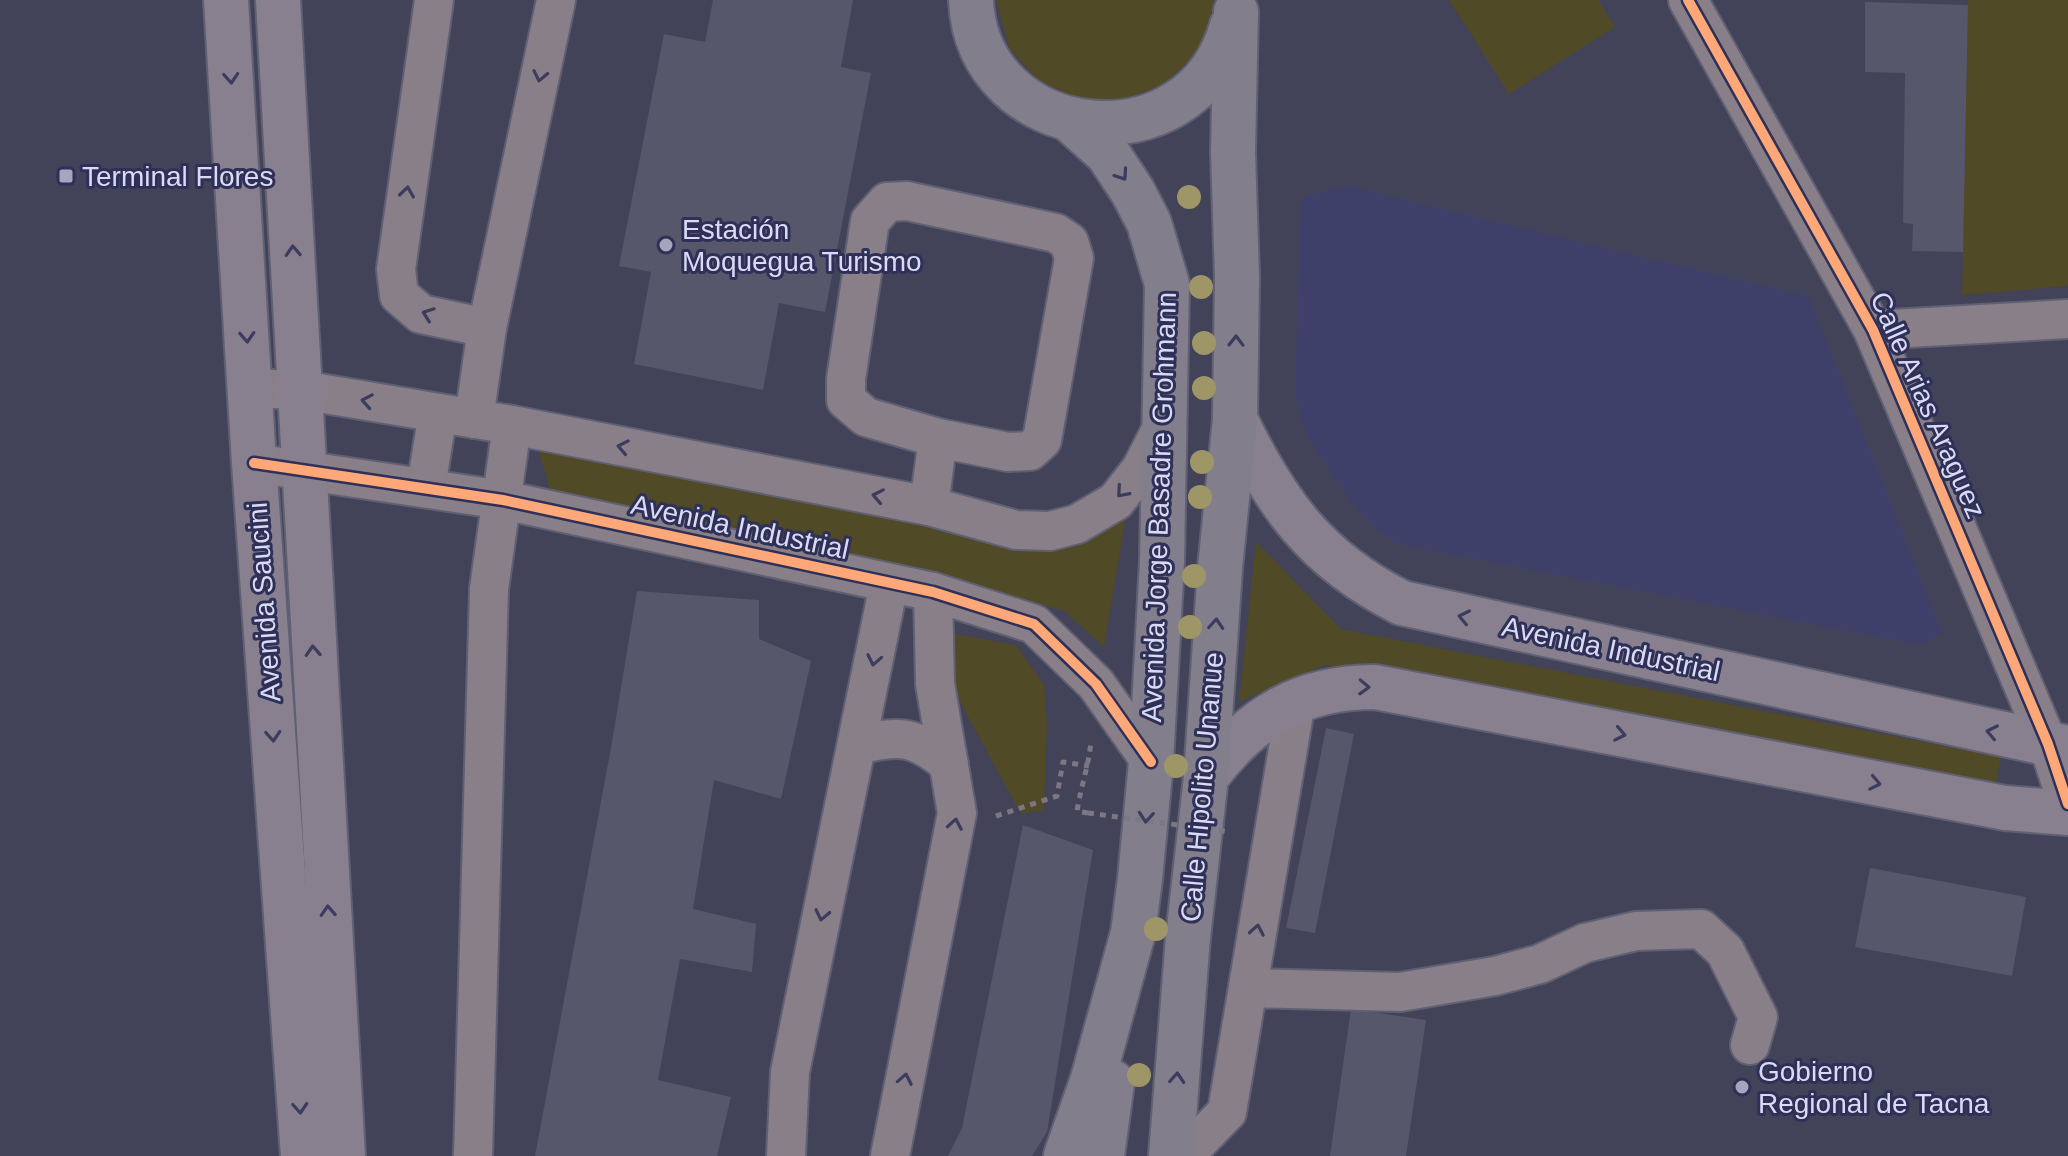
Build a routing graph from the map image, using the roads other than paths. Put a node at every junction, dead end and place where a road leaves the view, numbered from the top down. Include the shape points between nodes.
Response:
1 (226, 0) edge
2 (278, 0) edge
3 (434, 0) edge
4 (556, 0) edge
5 (1688, 0) edge
6 (969, 2) edge
7 (1236, 6) edge
8 (1069, 119) junction
9 (2068, 319) edge
10 (487, 328) junction
11 (1873, 330) junction
12 (250, 388) junction
13 (301, 390) junction
14 (456, 416) junction
15 (1235, 419) junction
16 (512, 425) junction
17 (1163, 426) junction
18 (938, 438) junction
19 (254, 463) junction
20 (305, 469) junction
21 (426, 487) junction
22 (503, 500) junction
23 (929, 506) junction
24 (889, 584) junction
25 (933, 592) junction
26 (1296, 701) junction
27 (857, 745) junction
28 (2058, 746) edge
29 (1151, 762) junction
30 (949, 764) junction
31 (1206, 777) junction
32 (2068, 804) edge
33 (2068, 813) edge
34 (1133, 933) junction
35 (310, 968) junction
36 (1248, 988) junction
37 (1750, 1045) dead end
38 (316, 1056) junction
39 (303, 1156) edge
40 (343, 1156) edge
41 (473, 1156) edge
42 (786, 1156) edge
43 (890, 1156) edge
44 (1066, 1156) edge
45 (1102, 1156) edge
46 (1171, 1156) edge
47 (1184, 1156) edge

1 -> 12 main road, Avenida Saucini
13 -> 2 main road, Avenida Saucini
10 -> 3 street via 421,314 399,295 396,269
4 -> 10 street
5 - 11 street, Calle Arias Araguez
6 - 8 highway via 984,50 1010,85 1028,100
7 - 8 highway via 1220,57 1193,91 1175,104 1123,122
15 -> 7 highway
8 -> 17 highway, Avenida Jorge Basadre Grohmann via 1108,154 1149,223 1167,284
9 - 11 street
10 - 14 street
11 - 28 street, Calle Arias Araguez
12 - 13 street, Avenida Industrial
12 - 19 main road, Avenida Saucini
14 -> 13 street, Avenida Industrial
13 - 20 main road, Avenida Saucini
14 - 16 street, Avenida Industrial
14 - 21 street
28 -> 15 main road, Avenida Industrial via 1402,603 1368,586 1291,516
31 -> 15 highway, Calle Hipolito Unanue
16 - 22 street
23 -> 16 street, Avenida Industrial
17 -> 23 street, Avenida Industrial via 1141,469 1116,501 1077,524 1050,531 1016,530
17 - 29 highway, Avenida Jorge Basadre Grohmann
18 - 18 street via 1008,452 1030,451 1042,440 1074,258 1069,242 1056,233 907,201 887,202 870,221 846,400 866,417
18 - 23 street
19 - 20 street, Avenida Industrial
19 -> 35 main road, Avenida Saucini
20 - 21 street, Avenida Industrial
35 -> 20 main road, Avenida Saucini
21 - 22 street, Avenida Industrial
22 - 24 street, Avenida Industrial
22 - 41 street via 489,589
24 - 25 street, Avenida Industrial
24 -> 27 street
25 - 29 street, Avenida Industrial via 1034,624 1096,684
25 - 30 street via 935,684
26 - 31 main road via 1262,719 1230,746
26 -> 33 main road via 1348,687 1375,687 2005,808
36 -> 26 street
27 - 30 street via 893,737 925,745
27 -> 42 street via 790,1072
28 - 32 street, Calle Arias Araguez
29 -> 34 highway, Avenida Jorge Basadre Grohmann
43 -> 30 street via 957,813
46 -> 31 highway, Calle Hipolito Unanue
34 - 44 highway, Avenida Jorge Basadre Grohmann
34 - 45 highway, Calle Hipolito Unanue
35 - 38 main road, Avenida Saucini
36 - 37 street via 1400,992 1495,976 1540,964 1585,943 1636,931 1701,929 1725,951 1758,1017
36 - 47 street via 1227,1112
38 -> 39 main road, Avenida Saucini
38 - 40 main road, Avenida Saucini

